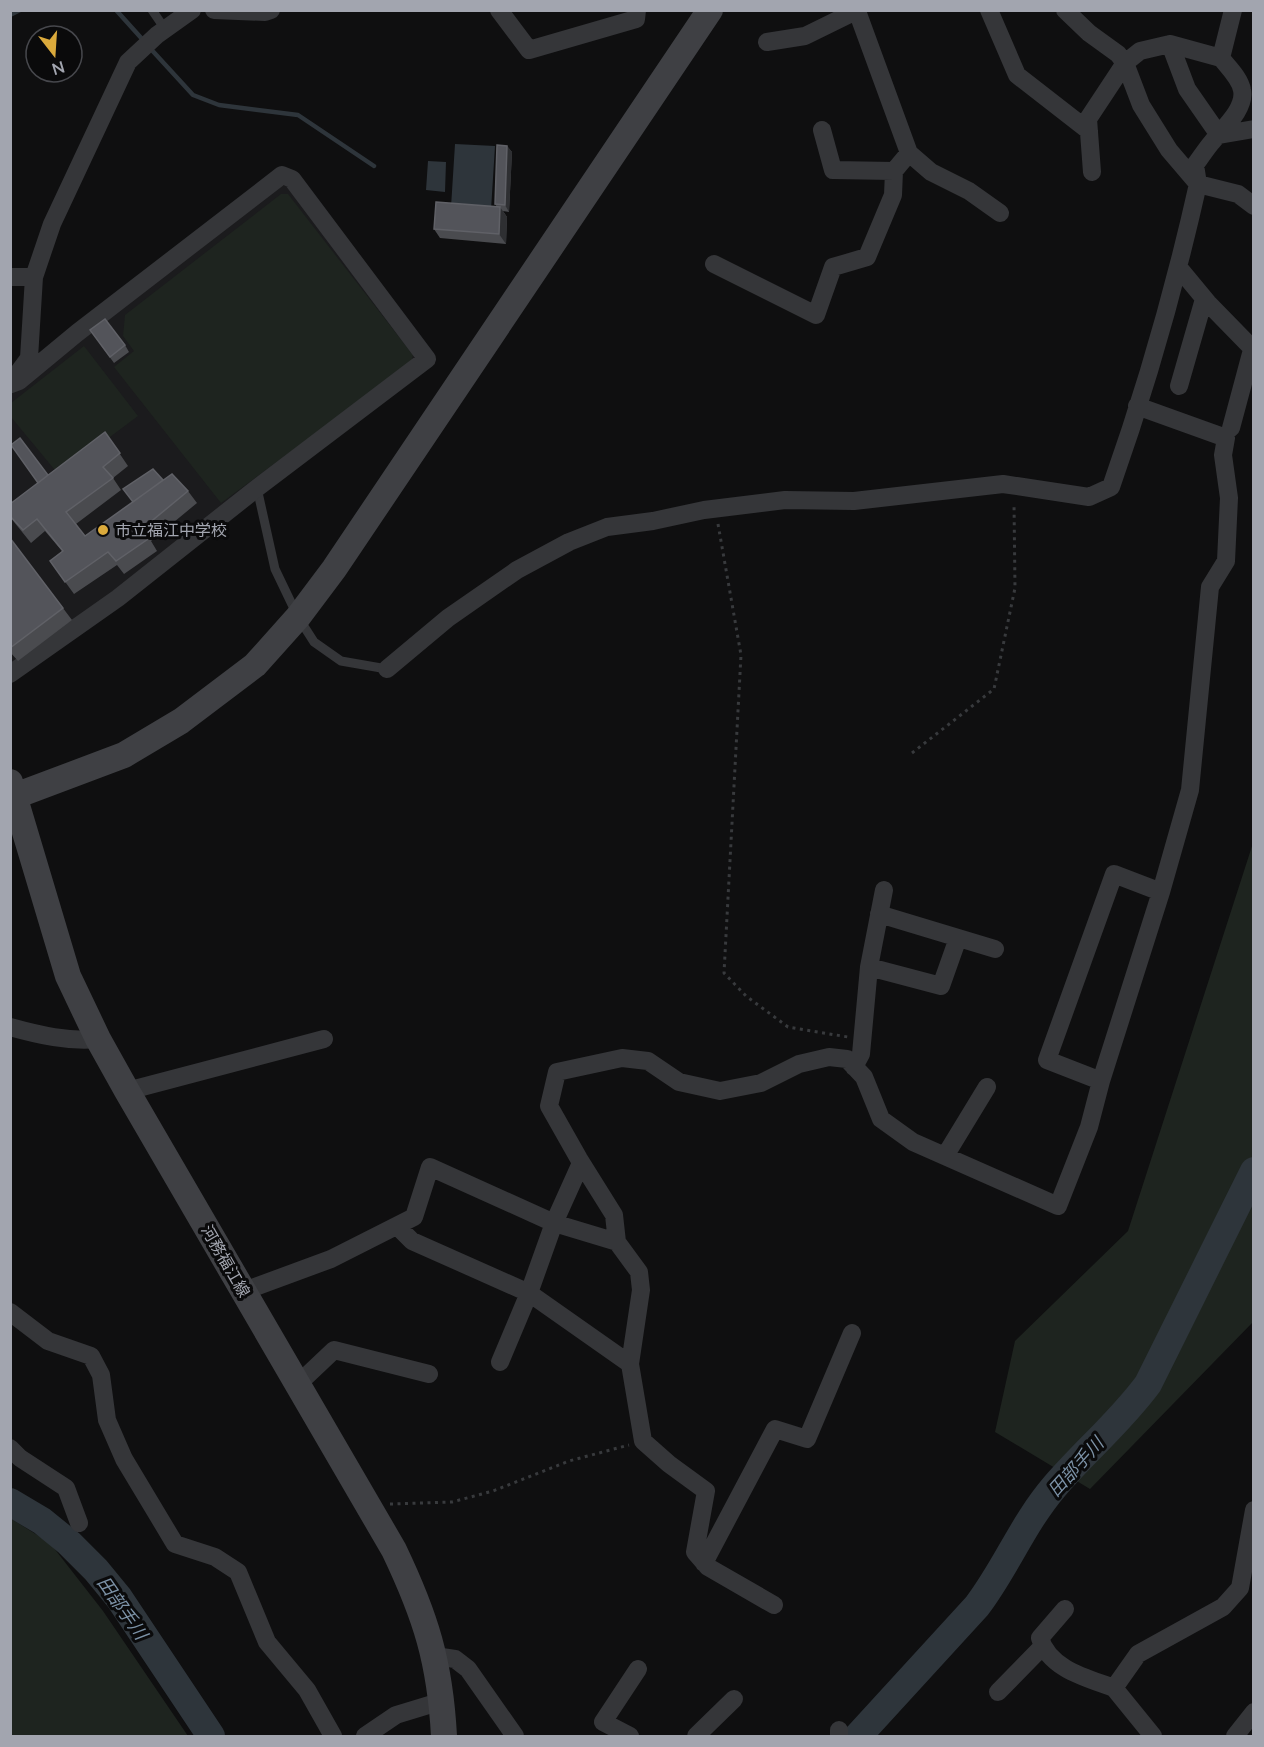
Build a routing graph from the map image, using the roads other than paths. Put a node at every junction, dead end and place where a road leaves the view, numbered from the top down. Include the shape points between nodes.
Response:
1 (152, 10) edge
2 (192, 10) edge
3 (214, 10) edge
4 (271, 10) edge
5 (499, 10) edge
6 (637, 10) edge
7 (710, 10) edge
8 (989, 10) edge
9 (1065, 10) edge
10 (1233, 10) edge
11 (858, 11) edge
12 (165, 29) junction
13 (767, 42) dead end
14 (1170, 44) junction
15 (1221, 58) junction
16 (1125, 63) junction
17 (1254, 129) edge
18 (822, 130) dead end
19 (1089, 130) junction
20 (1219, 135) junction
21 (909, 153) junction
22 (894, 171) junction
23 (1092, 172) dead end
24 (1198, 184) junction
25 (1254, 206) edge
26 (1000, 213) dead end
27 (714, 264) dead end
28 (1179, 268) junction
29 (10, 277) edge
30 (34, 277) junction
31 (1204, 299) junction
32 (1253, 346) edge
33 (1179, 386) dead end
34 (1137, 406) junction
35 (1231, 428) dead end
36 (257, 488) junction
37 (298, 617) junction
38 (387, 669) joint
39 (10, 674) edge
40 (13, 789) edge
41 (884, 890) dead end
42 (1161, 892) junction
43 (879, 914) junction
44 (958, 938) junction
45 (995, 949) dead end
46 (868, 967) junction
47 (10, 1027) edge
48 (98, 1039) junction
49 (324, 1039) dead end
50 (854, 1067) junction
51 (1101, 1081) junction
52 (987, 1087) dead end
53 (128, 1091) junction
54 (945, 1156) junction
55 (581, 1163) junction
56 (554, 1223) junction
57 (397, 1226) junction
58 (617, 1242) junction
59 (244, 1291) junction
60 (529, 1293) junction
61 (10, 1312) edge
62 (852, 1333) dead end
63 (500, 1362) dead end
64 (630, 1364) junction
65 (429, 1374) dead end
66 (297, 1384) junction
67 (10, 1448) edge
68 (1254, 1510) edge
69 (79, 1523) dead end
70 (704, 1563) junction
71 (774, 1605) dead end
72 (1065, 1609) dead end
73 (1042, 1647) junction
74 (435, 1656) junction
75 (638, 1669) dead end
76 (1114, 1688) junction
77 (998, 1692) dead end
78 (734, 1699) dead end
79 (442, 1701) junction
80 (1254, 1712) edge
81 (333, 1737) edge
82 (365, 1737) edge
83 (444, 1737) edge
84 (515, 1737) edge
85 (630, 1737) edge
86 (696, 1737) edge
87 (1153, 1737) edge
88 (1235, 1737) edge

1 - 12 lane
2 - 12 street
3 - 4 street
5 - 6 street via 529,50 636,19
7 - 37 street
8 - 19 street via 1017,75
9 - 16 street
10 - 15 street
11 - 13 street via 805,36
11 - 21 street
12 - 30 street via 128,62 52,224
14 - 15 street
14 - 16 street via 1140,51
14 - 20 street via 1187,89
15 - 20 street via 1238,80 1242,99
16 - 19 street via 1088,119
16 - 24 street via 1141,105 1169,150
17 - 20 street
18 - 22 street via 833,170
19 - 23 street
20 - 24 street via 1195,165
21 - 22 street
21 - 26 street via 931,172 969,191
22 - 27 street via 893,195 867,256 833,267 816,315
24 - 25 street via 1238,194
24 - 28 street
28 - 31 street
28 - 34 street
29 - 30 street
30 - 36 street via 29,358 10,384 19,381 282,175 292,179 427,359
31 - 32 street
31 - 33 street
32 - 35 street
34 - 38 street via 1111,487 1089,496 1003,484 854,501 785,500 607,527 517,570 448,618
34 - 42 street via 1226,438 1222,455 1229,498 1226,561 1210,587 1190,790
36 - 37 lane via 275,569
36 - 39 street via 118,598
37 - 38 lane via 314,642 341,661
37 - 40 street via 255,665 158,737 97,767
40 - 48 street, 河務福江線 via 68,976
41 - 43 street
42 - 51 street
42 - 51 street via 1114,874 1047,1060
43 - 44 street
43 - 46 street
44 - 45 street
44 - 46 street via 940,986
46 - 50 street via 861,1054
47 - 48 street via 38,1035
48 - 53 street, 河務福江線
49 - 53 street
50 - 54 street via 864,1077 881,1119 913,1142
50 - 55 street via 847,1059 829,1057 800,1064 762,1083 720,1091 679,1082 648,1060 622,1058 557,1072 549,1106
51 - 54 street via 1089,1127 1058,1206
52 - 54 street
53 - 59 street, 河務福江線
55 - 56 street
55 - 58 street via 614,1215
56 - 57 street via 430,1167 414,1217
56 - 58 street
56 - 60 street
57 - 59 street via 331,1260
57 - 60 street via 412,1241
58 - 64 street via 639,1272 641,1290
59 - 66 street, 河務福江線
60 - 63 street
60 - 64 street
61 - 81 street via 48,1341 91,1356 101,1376 107,1420 124,1459 174,1544 215,1557 238,1572 267,1642 307,1690
62 - 70 street via 807,1439 775,1429
64 - 70 street via 643,1441 706,1491 695,1552
65 - 66 street via 334,1350
66 - 74 street, 河務福江線 via 394,1550 417,1599
67 - 69 street via 66,1488
68 - 76 street via 1240,1588 1224,1607 1138,1654
70 - 71 street
72 - 73 street via 1040,1638
73 - 76 street via 1066,1670
73 - 77 street
74 - 79 street, 河務福江線
74 - 84 street via 456,1659 468,1669
75 - 85 street via 603,1722
76 - 87 street
78 - 86 street
79 - 82 street via 396,1714
79 - 83 street, 河務福江線
80 - 88 street

